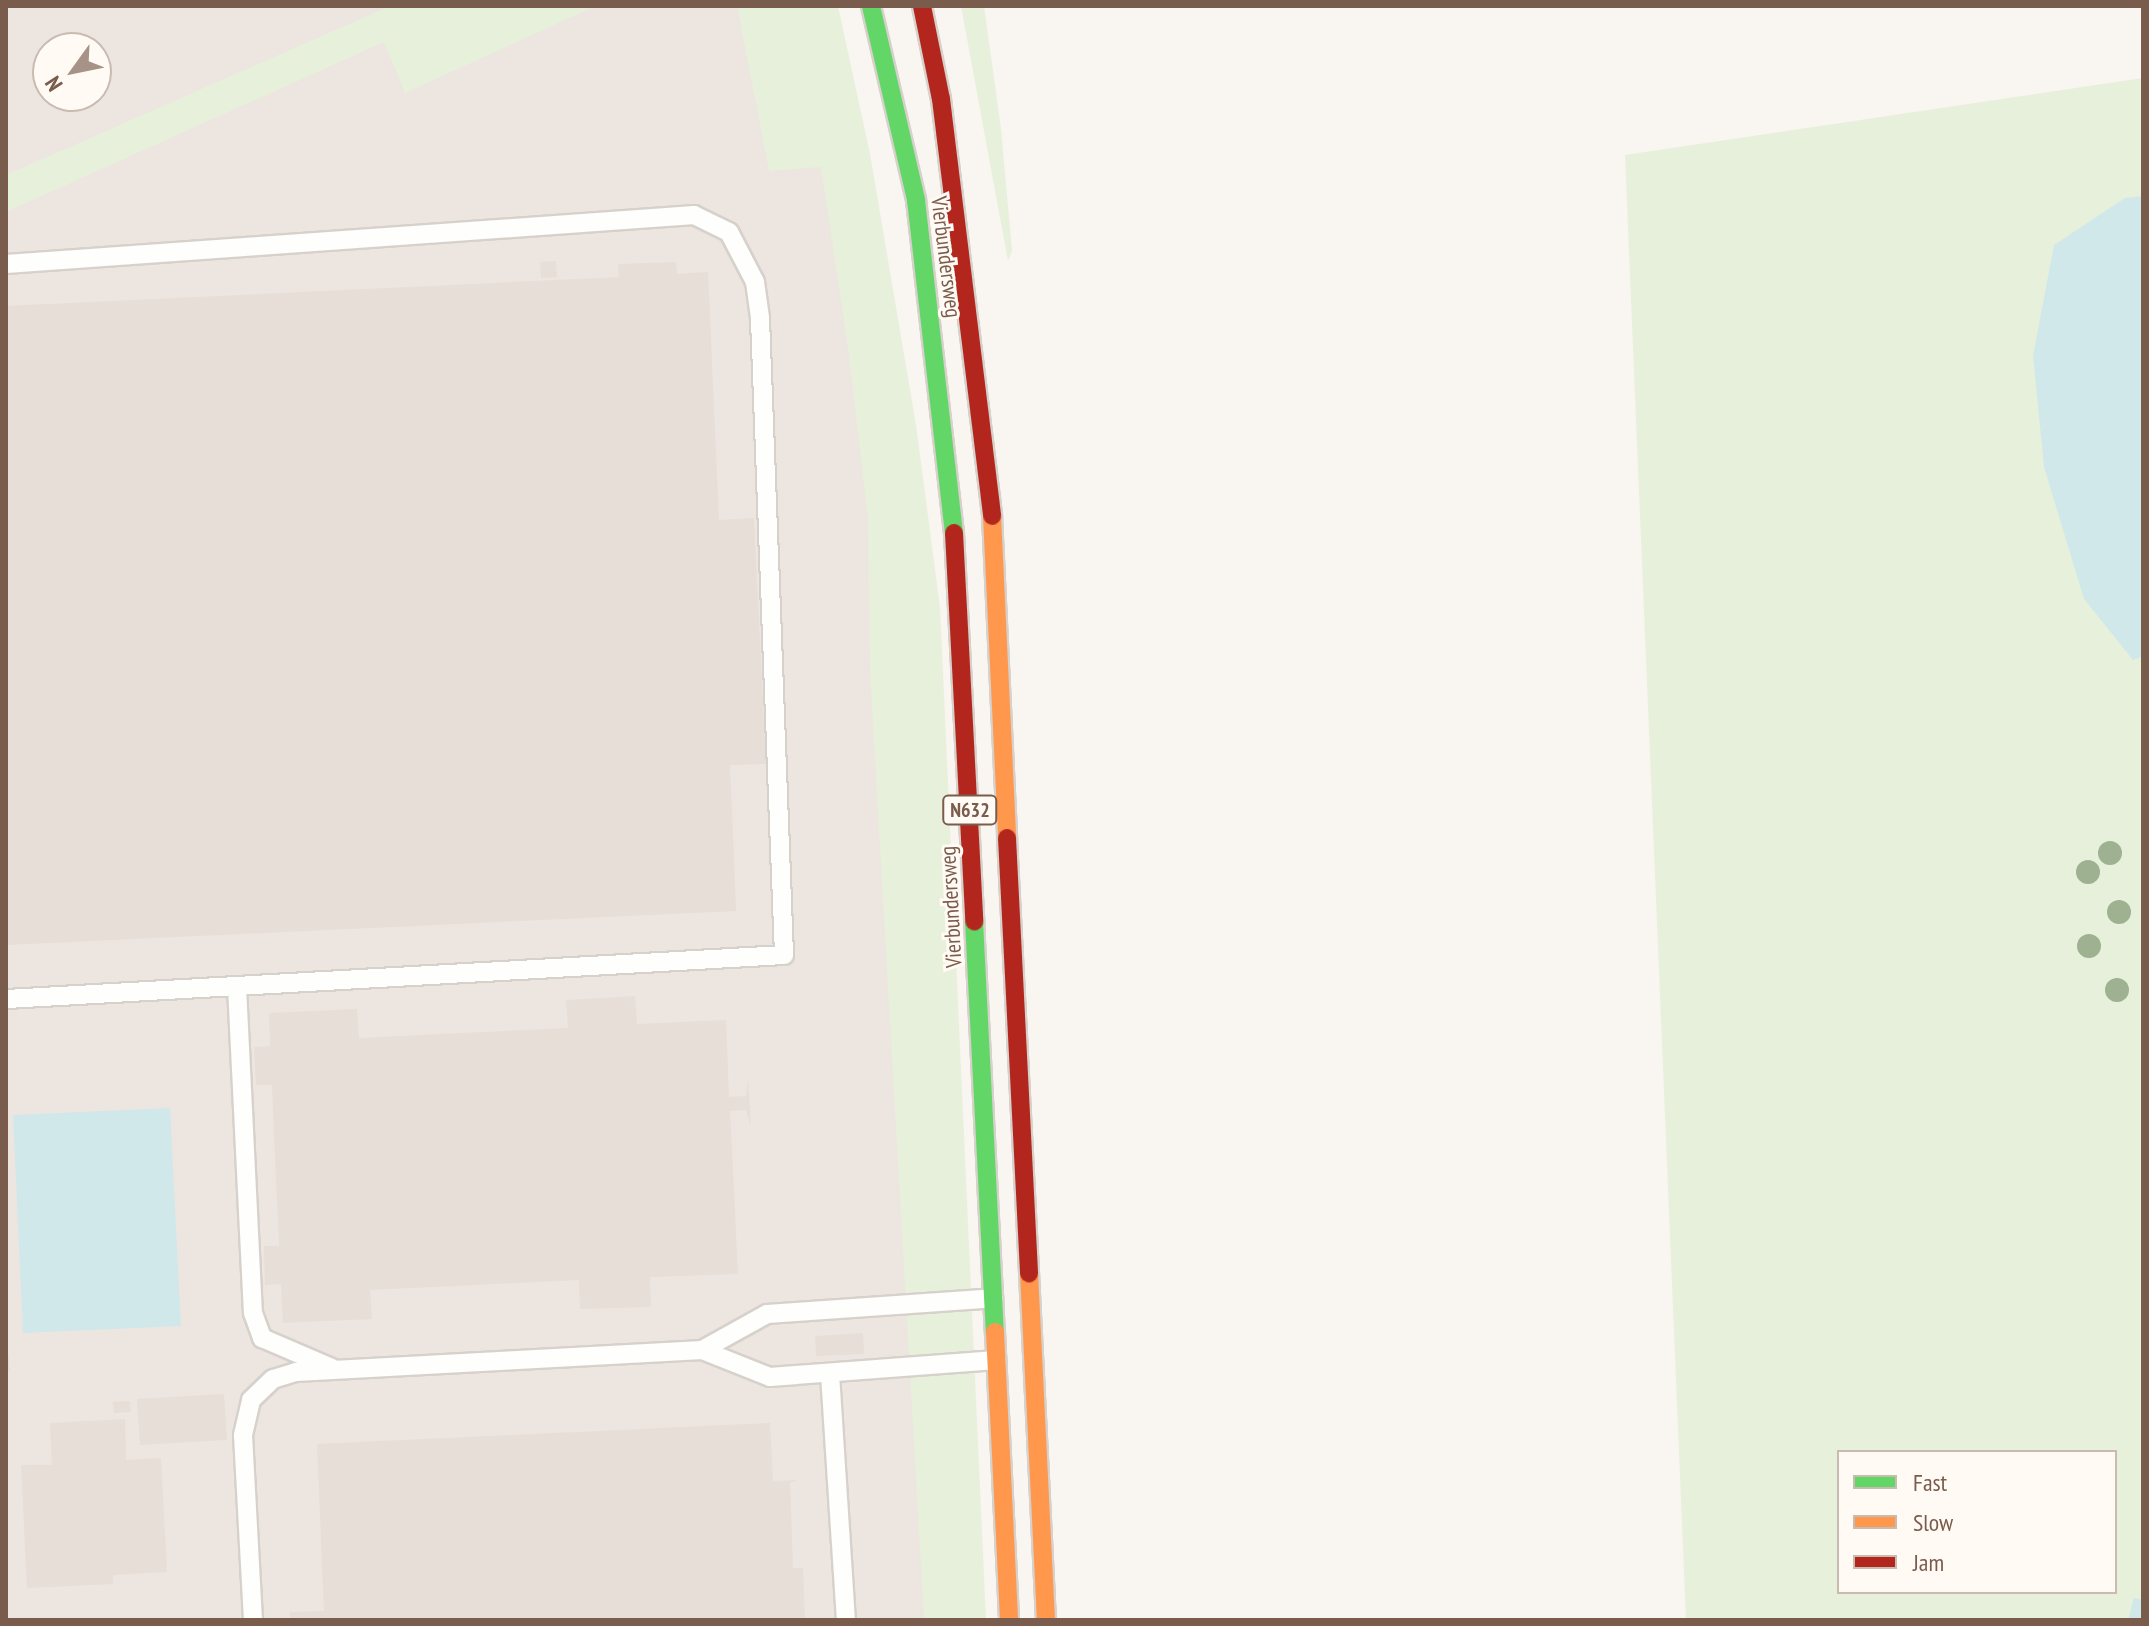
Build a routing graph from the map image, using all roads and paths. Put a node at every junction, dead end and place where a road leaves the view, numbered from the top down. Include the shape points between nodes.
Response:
1 (871, 6) edge
2 (922, 6) edge
3 (6, 264) edge
4 (237, 987) junction
5 (6, 999) edge
6 (993, 1298) junction
7 (702, 1350) junction
8 (996, 1360) junction
9 (335, 1370) junction
10 (830, 1374) junction
11 (253, 1620) edge
12 (846, 1620) edge
13 (1009, 1620) edge
14 (1046, 1620) edge

1 - 6 main road, Vierbundersweg / N632 via 916,200 955,542
2 - 14 main road, Vierbundersweg via 944,114 989,465
3 - 4 lane via 694,215 729,232 755,282 784,955
4 - 5 lane
4 - 9 lane via 253,1313 262,1338
6 - 7 lane via 767,1314
6 - 8 main road, Vierbundersweg / N632
7 - 9 lane
7 - 10 lane via 770,1377
8 - 10 lane
8 - 13 main road, Vierbundersweg / N632
9 - 11 lane via 273,1379 261,1386 248,1408 243,1460
10 - 12 lane

